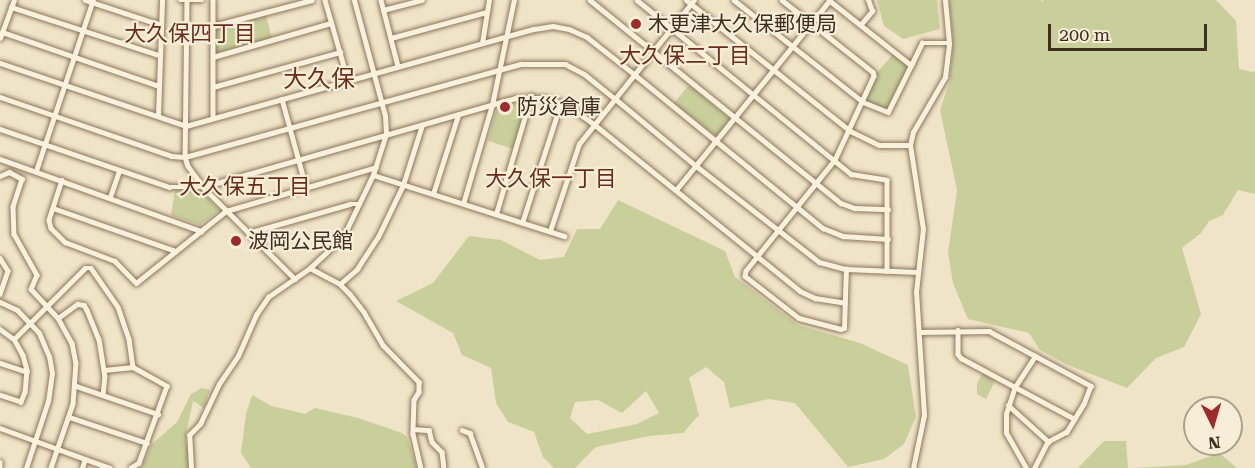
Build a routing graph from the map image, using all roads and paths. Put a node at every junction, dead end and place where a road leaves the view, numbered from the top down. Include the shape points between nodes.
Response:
1 (14, 0) edge
2 (85, 0) edge
3 (162, 0) edge
4 (180, 0) edge
5 (202, 0) edge
6 (213, 0) edge
7 (312, 0) edge
8 (325, 0) edge
9 (354, 0) edge
10 (381, 0) edge
11 (422, 0) edge
12 (489, 0) edge
13 (514, 0) edge
14 (590, 0) edge
15 (637, 0) edge
16 (734, 0) edge
17 (782, 0) edge
18 (830, 0) edge
19 (868, 0) edge
20 (945, 0) edge
21 (92, 1) edge
22 (187, 1) edge
23 (690, 1) edge
24 (11, 7) junction
25 (384, 10) junction
26 (487, 12) junction
27 (331, 23) junction
28 (811, 23) junction
29 (862, 23) junction
30 (160, 25) junction
31 (213, 26) junction
32 (671, 28) junction
33 (83, 30) junction
34 (2, 32) junction
35 (507, 36) junction
36 (0, 38) edge
37 (391, 39) junction
38 (482, 43) junction
39 (949, 43) junction
40 (792, 47) junction
41 (654, 51) junction
42 (340, 52) junction
43 (159, 55) junction
44 (74, 57) junction
45 (213, 57) junction
46 (0, 63) edge
47 (911, 65) junction
48 (398, 66) junction
49 (501, 70) junction
50 (774, 71) junction
51 (373, 73) junction
52 (634, 74) junction
53 (348, 80) junction
54 (65, 85) junction
55 (159, 86) junction
56 (213, 87) junction
57 (754, 95) junction
58 (531, 96) junction
59 (0, 97) edge
60 (614, 98) junction
61 (282, 99) junction
62 (561, 102) junction
63 (862, 102) junction
64 (382, 104) junction
65 (492, 105) junction
66 (458, 115) junction
67 (54, 116) junction
68 (158, 116) junction
69 (735, 117) junction
70 (213, 118) junction
71 (594, 124) junction
72 (422, 125) junction
73 (186, 126) junction
74 (0, 129) edge
75 (291, 129) junction
76 (850, 131) junction
77 (386, 134) junction
78 (716, 141) junction
79 (46, 144) junction
80 (910, 145) junction
81 (185, 157) junction
82 (0, 159) edge
83 (298, 159) junction
84 (835, 160) junction
85 (696, 166) junction
86 (376, 167) junction
87 (36, 171) junction
88 (119, 171) junction
89 (373, 175) junction
90 (0, 176) edge
91 (62, 180) junction
92 (817, 183) junction
93 (403, 185) junction
94 (306, 187) junction
95 (203, 188) junction
96 (676, 190) junction
97 (434, 194) junction
98 (110, 197) junction
99 (360, 204) junction
100 (463, 204) junction
101 (798, 206) junction
102 (53, 208) junction
103 (888, 208) junction
104 (226, 211) junction
105 (496, 214) junction
106 (522, 223) junction
107 (778, 230) junction
108 (201, 231) junction
109 (550, 231) junction
110 (248, 233) junction
111 (564, 236) dead end
112 (888, 239) junction
113 (176, 251) junction
114 (758, 257) junction
115 (0, 258) edge
116 (310, 268) junction
117 (846, 269) junction
118 (887, 271) junction
119 (917, 272) junction
120 (295, 279) junction
121 (2, 282) edge
122 (340, 284) junction
123 (0, 294) edge
124 (0, 303) edge
125 (845, 303) junction
126 (47, 305) junction
127 (58, 318) junction
128 (31, 323) junction
129 (0, 329) edge
130 (958, 330) junction
131 (919, 332) junction
132 (14, 339) junction
133 (1035, 356) junction
134 (0, 363) edge
135 (133, 367) junction
136 (104, 370) junction
137 (27, 372) junction
138 (75, 386) junction
139 (1015, 387) junction
140 (104, 394) junction
141 (0, 395) edge
142 (1008, 405) junction
143 (158, 414) junction
144 (69, 417) junction
145 (1073, 418) junction
146 (0, 428) edge
147 (413, 429) junction
148 (462, 430) dead end
149 (35, 440) junction
150 (1049, 442) junction
151 (147, 443) junction
152 (57, 448) junction
153 (86, 459) junction
154 (26, 468) edge
155 (51, 468) edge
156 (82, 468) edge
157 (110, 468) edge
158 (131, 468) edge
159 (191, 468) edge
160 (421, 468) edge
161 (444, 468) edge
162 (483, 468) edge
163 (913, 468) edge
164 (1026, 468) edge
165 (1035, 468) edge

1 - 24 street
2 - 21 street
3 - 30 street
4 - 22 street
5 - 22 street
6 - 31 street
7 - 31 street
8 - 27 street
9 - 51 street
10 - 25 street
11 - 25 street
12 - 26 street
13 - 35 street
14 - 41 street
15 - 32 street
16 - 40 street
17 - 28 street
18 - 28 street
18 - 29 street
19 - 29 street via 872,11
20 - 39 street
21 - 30 street
21 - 33 street
22 - 73 street
23 - 32 street
23 - 50 street
24 - 33 street
24 - 34 street
25 - 37 street
26 - 37 street
26 - 38 street
27 - 42 street
27 - 45 street
28 - 40 street
28 - 63 street via 873,72
29 - 47 street
30 - 43 street
31 - 45 street
32 - 41 street
32 - 57 street
33 - 43 street
33 - 44 street
34 - 36 street
34 - 44 street
35 - 38 street
35 - 49 street
35 - 52 street via 554,26 569,29 587,37
37 - 48 street
38 - 48 street
39 - 47 street via 922,43
39 - 80 street via 945,77 913,132
40 - 50 street
40 - 63 street
41 - 52 street
41 - 69 street
42 - 53 street
42 - 56 street
43 - 55 street
44 - 54 street
44 - 55 street
45 - 56 street
46 - 54 street
47 - 63 street via 891,110
48 - 51 street
49 - 60 street via 539,62 565,64
49 - 64 street
49 - 65 street
50 - 57 street
50 - 76 street
51 - 53 street
51 - 64 street
52 - 60 street
52 - 78 street
53 - 61 street
54 - 67 street
54 - 68 street
55 - 68 street
56 - 70 street
57 - 69 street
57 - 84 street
58 - 62 street
58 - 65 street
58 - 105 street
59 - 67 street
60 - 71 street
60 - 85 street
61 - 70 street
61 - 75 street
62 - 71 street
62 - 106 street
63 - 76 street
64 - 75 street
64 - 77 street
65 - 66 street
65 - 100 street
66 - 72 street
66 - 97 street
67 - 79 street
67 - 81 street via 171,156
68 - 73 street
69 - 78 street
69 - 92 street
70 - 73 street
71 - 96 street
71 - 109 street via 579,144
72 - 77 street
72 - 93 street
73 - 81 street
74 - 79 street
75 - 81 street
75 - 83 street
76 - 80 street via 879,145
76 - 84 street
77 - 83 street
77 - 86 street
78 - 85 street
78 - 101 street
79 - 87 street
79 - 88 street
80 - 119 street via 923,229
81 - 95 street
82 - 87 street
83 - 94 street
83 - 95 street
84 - 92 street
84 - 103 street via 858,177 886,180
85 - 96 street
85 - 107 street
86 - 89 street
86 - 94 street
87 - 91 street
88 - 95 street via 169,187
88 - 98 street
89 - 93 street
89 - 99 street
90 - 126 street via 9,172 22,180 13,207 14,234 37,275 31,289
91 - 98 street
91 - 102 street
92 - 101 street
92 - 103 street via 841,203 855,208
93 - 97 street
93 - 122 street via 365,258
94 - 104 street
95 - 104 street
96 - 114 street
97 - 100 street
98 - 108 street
99 - 110 street
99 - 116 street via 343,237
100 - 105 street
101 - 107 street
101 - 112 street via 832,234
102 - 113 street
102 - 113 street via 49,220 59,238 115,261 133,282
103 - 112 street
104 - 108 street
104 - 110 street
105 - 106 street
106 - 109 street
107 - 114 street
107 - 117 street via 819,262
108 - 113 street
109 - 111 street
110 - 120 street
112 - 118 street
114 - 125 street via 800,291
114 - 125 street via 745,276 799,318 844,328
115 - 121 street via 8,271
116 - 120 street
116 - 122 street
117 - 118 street
117 - 125 street
118 - 119 street
119 - 131 street
120 - 159 street via 268,297 200,424 189,435
121 - 123 street
122 - 147 street via 364,312 383,345 419,382
124 - 128 street via 17,310
126 - 127 street
126 - 128 street
126 - 135 street via 85,268 92,268 118,307
127 - 136 street via 77,304 84,305 99,339
127 - 138 street via 72,343
128 - 132 street
128 - 149 street via 45,344 52,373 48,401
129 - 132 street
130 - 131 street
130 - 133 street via 988,331
130 - 139 street via 961,358
131 - 163 street via 924,415
132 - 137 street
133 - 139 street
133 - 145 street via 1091,386
134 - 137 street
135 - 136 street
135 - 143 street via 167,386
136 - 140 street
137 - 141 street via 21,402
138 - 140 street
138 - 144 street
139 - 142 street
139 - 145 street
140 - 143 street
142 - 150 street
142 - 164 street via 1006,433
143 - 151 street
144 - 151 street
144 - 152 street
145 - 150 street via 1062,436
146 - 149 street
147 - 160 street
147 - 161 street via 429,430 432,442 442,452
148 - 162 street via 470,433
149 - 152 street
149 - 154 street
150 - 165 street
151 - 158 street via 139,463
152 - 153 street
152 - 155 street
153 - 156 street
153 - 157 street

